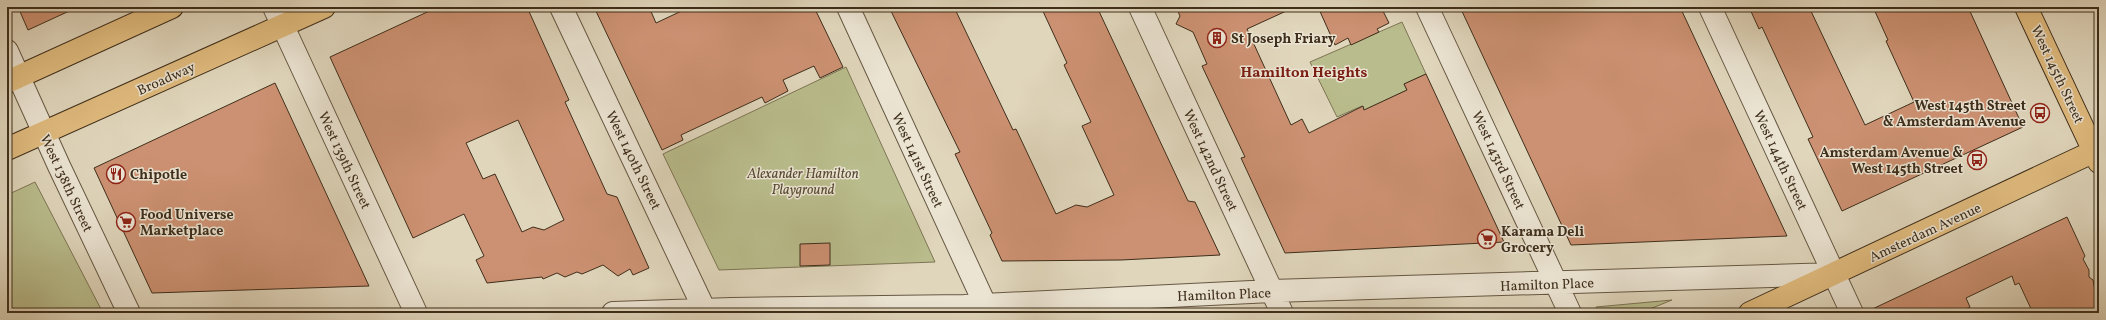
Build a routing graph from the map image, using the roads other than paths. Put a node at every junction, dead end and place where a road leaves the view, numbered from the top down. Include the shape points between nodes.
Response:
1 (172, 7) edge
2 (324, 7) edge
3 (561, 7) edge
4 (848, 7) edge
5 (1140, 7) edge
6 (1427, 7) edge
7 (1710, 7) edge
8 (2026, 7) edge
9 (278, 16) edge
10 (7, 51) edge
11 (13, 80) edge
12 (43, 133) junction
13 (7, 149) edge
14 (2097, 154) edge
15 (1834, 274) junction
16 (1556, 283) junction
17 (1272, 291) junction
18 (987, 309) edge
19 (705, 311) edge
20 (129, 313) edge
21 (416, 313) edge
22 (613, 313) edge
23 (1282, 313) edge
24 (1570, 313) edge
25 (1750, 313) edge
26 (1852, 313) edge

1 - 11 main road
2 - 9 main road, Broadway
3 - 19 street, West 140th Street
4 - 18 street, West 141st Street
5 - 17 street, West 142nd Street
6 - 16 street, West 143rd Street
7 - 15 street, West 144th Street
8 - 14 main road, West 145th Street
9 - 12 main road, Broadway
9 - 21 street, West 139th Street
10 - 11 street, West 138th Street
11 - 12 street, West 138th Street
12 - 13 main road, Broadway
12 - 20 street, West 138th Street
14 - 15 main road, Amsterdam Avenue
15 - 16 street, Hamilton Place
15 - 25 main road, Amsterdam Avenue
15 - 26 street, West 144th Street
16 - 17 street, Hamilton Place
16 - 24 street, West 143rd Street
17 - 18 street, Hamilton Place
17 - 23 street, West 142nd Street
18 - 19 street, Hamilton Place
19 - 22 street, Hamilton Place

